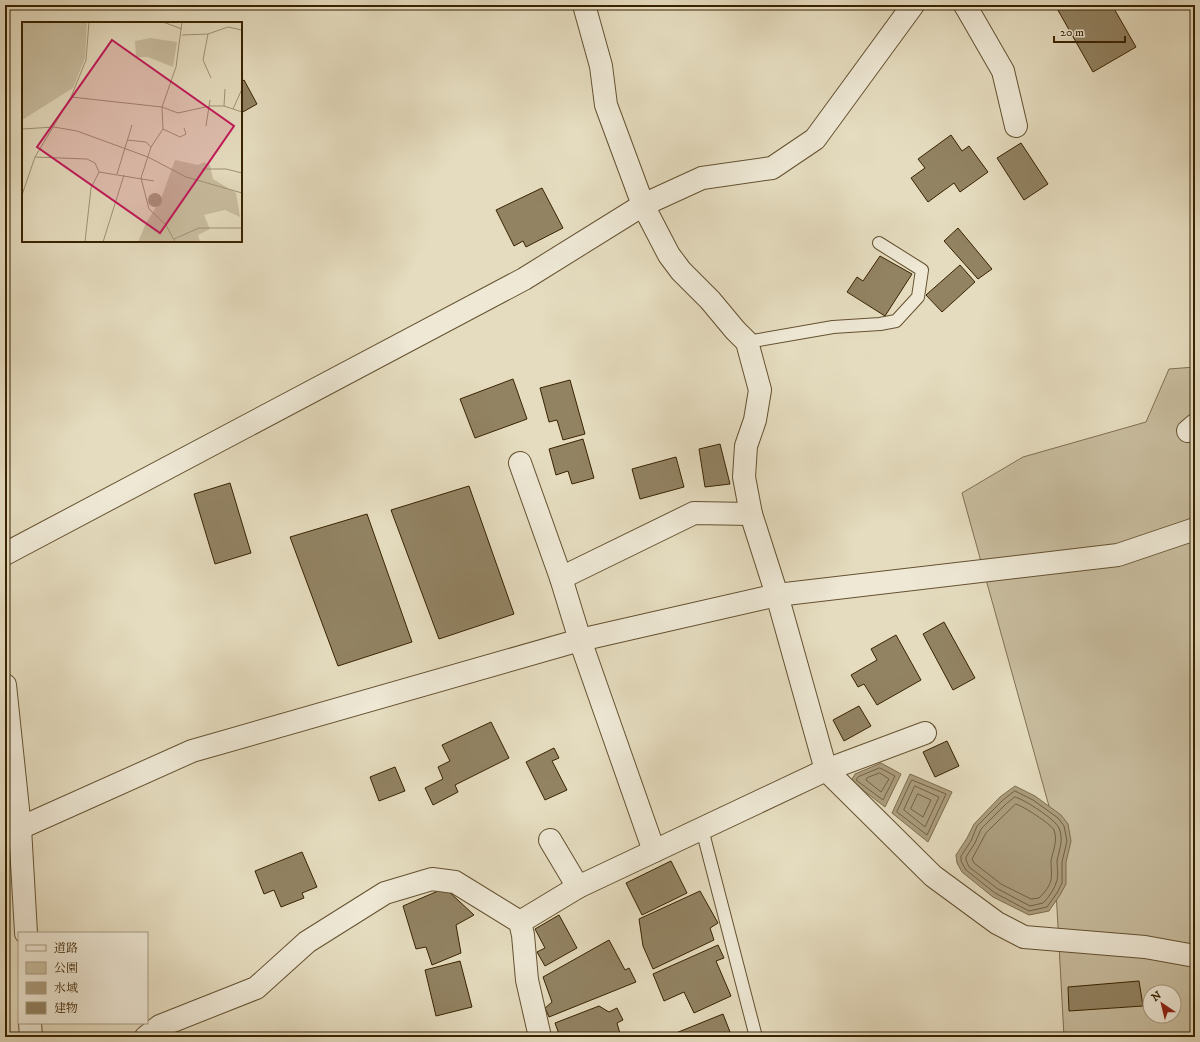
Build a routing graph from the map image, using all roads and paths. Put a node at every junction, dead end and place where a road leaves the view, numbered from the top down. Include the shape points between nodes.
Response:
1 (584, 5) edge
2 (913, 5) edge
3 (966, 5) edge
4 (1016, 126) dead end
5 (643, 205) junction
6 (879, 243) dead end
7 (747, 342) junction
8 (520, 463) dead end
9 (751, 514) junction
10 (1195, 529) edge
11 (5, 554) edge
12 (561, 578) junction
13 (777, 595) junction
14 (580, 640) junction
15 (5, 685) edge
16 (925, 733) dead end
17 (826, 770) junction
18 (702, 829) junction
19 (13, 834) edge
20 (550, 840) dead end
21 (654, 851) junction
22 (578, 887) junction
23 (520, 922) junction
24 (26, 932) edge
25 (1195, 956) edge
26 (30, 1024) edge
27 (31, 1037) edge
28 (146, 1037) edge
29 (540, 1037) edge
30 (756, 1037) edge

1 - 5 street via 601,66 606,105
2 - 5 street via 815,138 772,168 702,178
3 - 4 street via 1003,72
5 - 7 street via 673,261
5 - 11 street via 524,279
6 - 7 lane via 922,270 918,297 896,320 880,324 833,327
7 - 9 street via 760,390 746,446 744,477
8 - 12 street
9 - 12 street via 694,513
9 - 13 street
10 - 13 street via 1118,556
12 - 14 street
13 - 14 street
13 - 17 street
14 - 19 street via 192,751
14 - 21 street
15 - 19 street
16 - 17 street
17 - 18 street
17 - 25 street via 933,876 997,923 1024,937 1146,947
18 - 21 street
18 - 30 lane
19 - 24 street
20 - 22 street
21 - 22 street
22 - 23 street
23 - 28 street via 455,882 432,879 392,891 307,942 256,988 160,1026
23 - 29 street via 527,980
26 - 27 street

